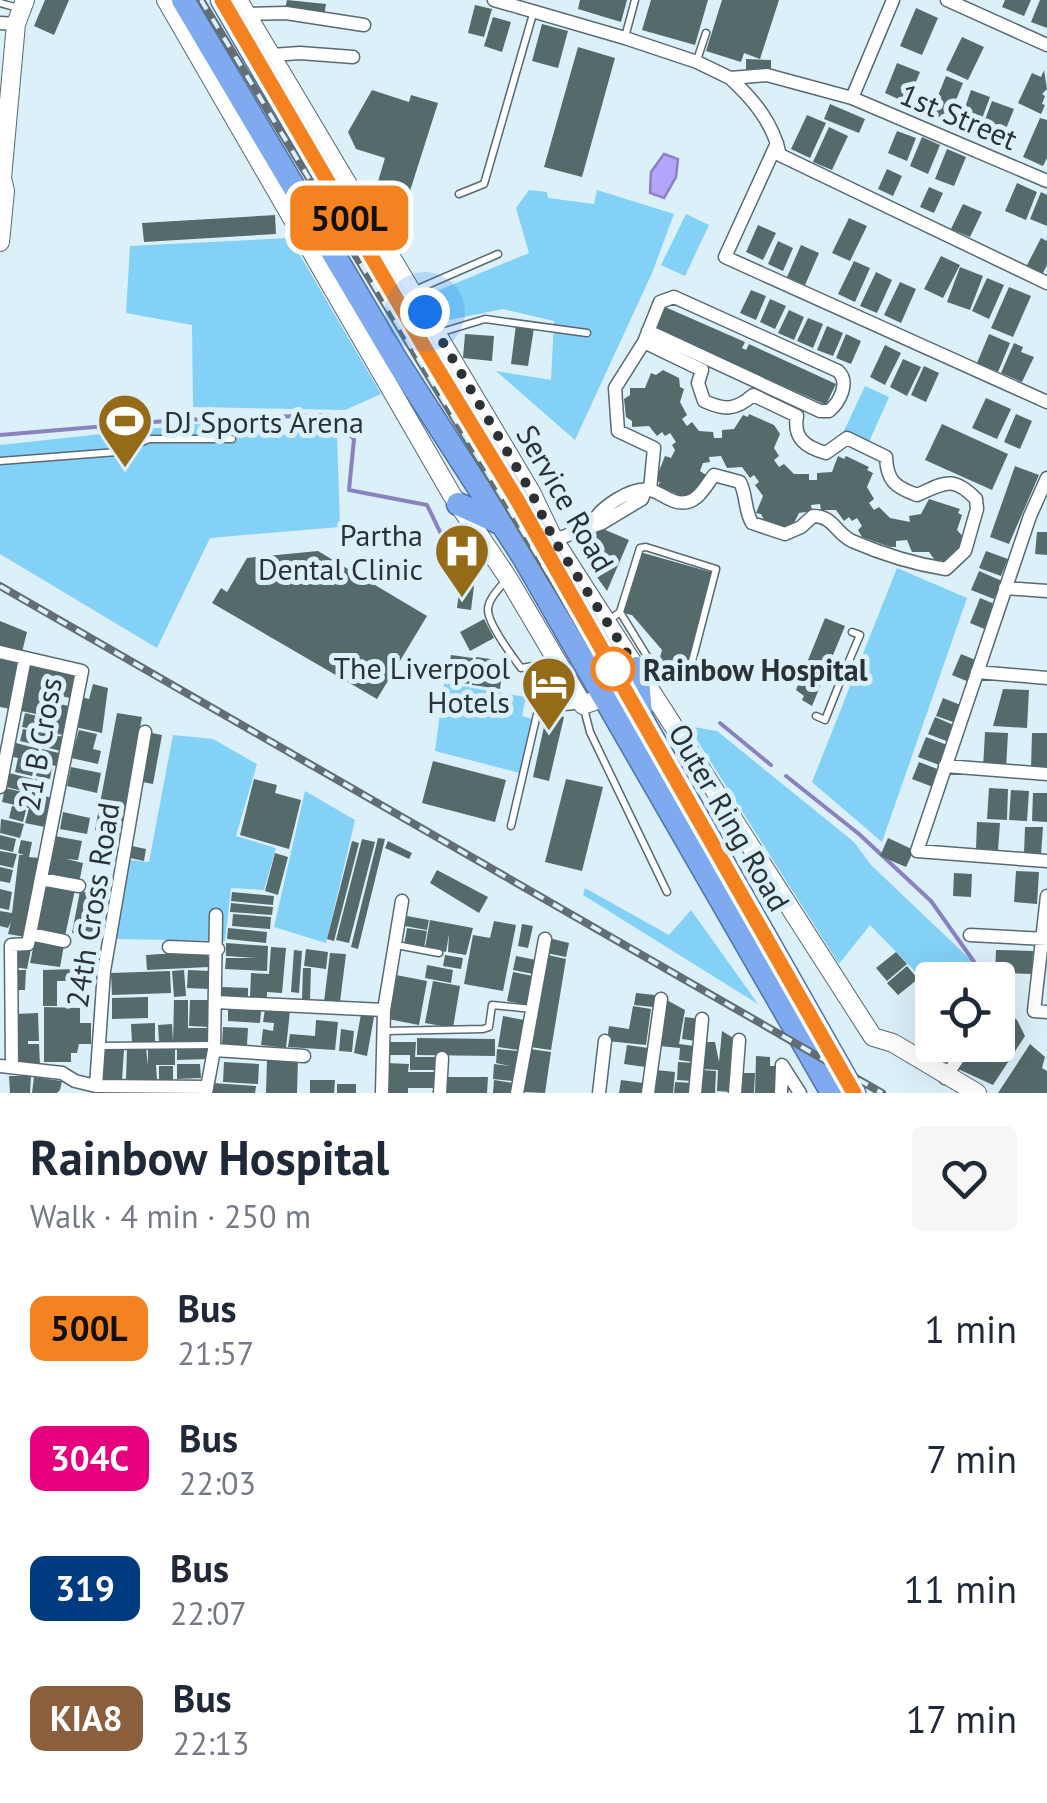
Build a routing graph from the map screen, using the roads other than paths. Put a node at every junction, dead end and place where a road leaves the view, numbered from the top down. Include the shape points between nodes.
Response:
1 (166, 0) edge
2 (183, 0) edge
3 (222, 0) edge
4 (494, 0) edge
5 (635, 0) edge
6 (894, 0) edge
7 (946, 0) edge
8 (0, 3) edge
9 (242, 7) edge
10 (534, 13) junction
11 (16, 14) edge
12 (364, 25) dead end
13 (706, 33) dead end
14 (624, 38) junction
15 (1047, 45) edge
16 (272, 54) junction
17 (354, 57) dead end
18 (696, 62) junction
19 (730, 78) junction
20 (852, 98) junction
21 (777, 142) junction
22 (1047, 181) edge
23 (2, 185) edge
24 (459, 194) dead end
25 (0, 242) edge
26 (498, 254) dead end
27 (1047, 282) edge
28 (413, 291) junction
29 (587, 333) dead end
30 (438, 334) junction
31 (646, 337) junction
32 (778, 399) junction
33 (1047, 402) edge
34 (232, 439) dead end
35 (0, 461) edge
36 (1047, 478) edge
37 (648, 490) junction
38 (458, 504) junction
39 (1030, 516) junction
40 (1047, 517) edge
41 (502, 524) junction
42 (554, 540) junction
43 (508, 578) junction
44 (1005, 588) junction
45 (1047, 591) edge
46 (614, 617) junction
47 (852, 632) dead end
48 (0, 652) edge
49 (26, 658) junction
50 (558, 662) junction
51 (643, 664) junction
52 (846, 668) dead end
53 (977, 672) junction
54 (842, 677) dead end
55 (1047, 678) edge
56 (593, 701) junction
57 (0, 710) edge
58 (664, 713) junction
59 (16, 714) junction
60 (816, 716) dead end
61 (642, 722) junction
62 (145, 732) dead end
63 (945, 766) junction
64 (1047, 774) edge
65 (0, 787) edge
66 (511, 826) dead end
67 (1047, 861) edge
68 (40, 879) junction
69 (78, 886) dead end
70 (668, 892) dead end
71 (1047, 896) edge
72 (402, 901) dead end
73 (216, 915) dead end
74 (30, 934) junction
75 (970, 935) dead end
76 (545, 939) dead end
77 (1044, 939) edge
78 (64, 941) dead end
79 (395, 945) junction
80 (169, 947) dead end
81 (218, 949) junction
82 (438, 954) dead end
83 (662, 999) dead end
84 (216, 1002) junction
85 (533, 1009) junction
86 (384, 1010) junction
87 (1047, 1012) edge
88 (702, 1019) dead end
89 (383, 1030) junction
90 (605, 1040) dead end
91 (738, 1040) dead end
92 (98, 1046) junction
93 (214, 1047) junction
94 (304, 1056) dead end
95 (442, 1058) dead end
96 (955, 1062) edge
97 (6, 1067) edge
98 (945, 1077) junction
99 (96, 1086) junction
100 (71, 1087) edge
101 (131, 1090) edge
102 (206, 1090) edge
103 (382, 1093) edge
104 (440, 1093) edge
105 (517, 1093) edge
106 (599, 1093) edge
107 (648, 1093) edge
108 (695, 1093) edge
109 (735, 1093) edge
110 (781, 1093) edge
111 (800, 1093) edge
112 (832, 1093) edge
113 (854, 1093) edge
114 (966, 1093) edge
115 (977, 1093) edge

1 - 38 street
2 - 41 highway, Outer Ring Road
3 - 61 highway, Outer Ring Road
4 - 10 street
5 - 14 lane
6 - 20 street
7 - 15 street
8 - 11 lane
9 - 12 street
9 - 16 street, Service Road
10 - 14 street
10 - 24 lane via 484,184
11 - 23 street
13 - 18 lane
14 - 18 street
16 - 17 street
16 - 28 street, Service Road
18 - 19 street
19 - 20 street, 1st Street via 767,75
19 - 21 street via 751,98
20 - 22 street, 1st Street
21 - 27 street via 780,155
21 - 33 street via 725,257
23 - 25 street
26 - 28 lane
28 - 30 street, Service Road
29 - 30 lane via 485,319
30 - 42 street, Service Road
31 - 32 street
31 - 32 street via 702,370 704,401 723,410 752,395
31 - 32 street via 660,302 674,297 843,376 829,411
31 - 37 street via 615,388 618,431 654,448
32 - 37 street via 797,416 799,438 812,448 826,453 847,438 886,457 896,487 917,495 948,482 971,493 977,509 965,551 946,569 924,565 846,538 822,516 785,534 752,523 740,482 724,475 714,475 689,502
34 - 35 lane via 149,439 116,452
36 - 39 street
37 - 42 street via 636,490 596,514 592,524
38 - 41 highway
38 - 43 street
39 - 40 street
39 - 44 street
41 - 56 highway, Outer Ring Road
42 - 46 street, Service Road
43 - 50 street
43 - 50 lane via 487,614 511,655 522,668
44 - 45 street
44 - 53 street
46 - 51 street, Service Road
46 - 51 lane via 640,548 716,569 691,670
47 - 52 lane via 860,635
48 - 49 street, 21 B Cross
49 - 59 street
49 - 68 street, 21 B Cross via 82,671
50 - 56 street
51 - 58 street, Service Road
51 - 61 highway
53 - 55 street
53 - 63 street
54 - 60 lane via 825,720
56 - 66 lane via 538,710
56 - 70 lane via 590,732
56 - 112 highway, Outer Ring Road
57 - 59 street
58 - 61 highway
58 - 98 street, Service Road via 873,1037
59 - 65 street
61 - 113 highway, Outer Ring Road
62 - 92 street, 24th Cross Road via 104,971
63 - 64 street
63 - 67 street via 917,850
68 - 69 street
68 - 74 street, 21 B Cross
71 - 77 street
72 - 79 street
73 - 81 street
74 - 78 street
74 - 97 street, 21 B Cross via 28,944 11,944
75 - 77 street
76 - 85 street
77 - 87 street via 1034,1011
79 - 82 lane
79 - 86 street
80 - 81 street
81 - 84 street
83 - 107 street
84 - 86 street
84 - 93 street
85 - 89 lane via 492,1005 484,1030
85 - 105 street
86 - 89 street
88 - 108 street
89 - 103 street
90 - 106 street
91 - 109 street
92 - 93 lane
92 - 99 street, 24th Cross Road
93 - 94 street
93 - 102 street
95 - 104 street
96 - 98 street
97 - 100 street via 62,1073
98 - 114 street
98 - 115 street
99 - 100 street
99 - 101 street
101 - 102 street
110 - 111 street via 782,1065

